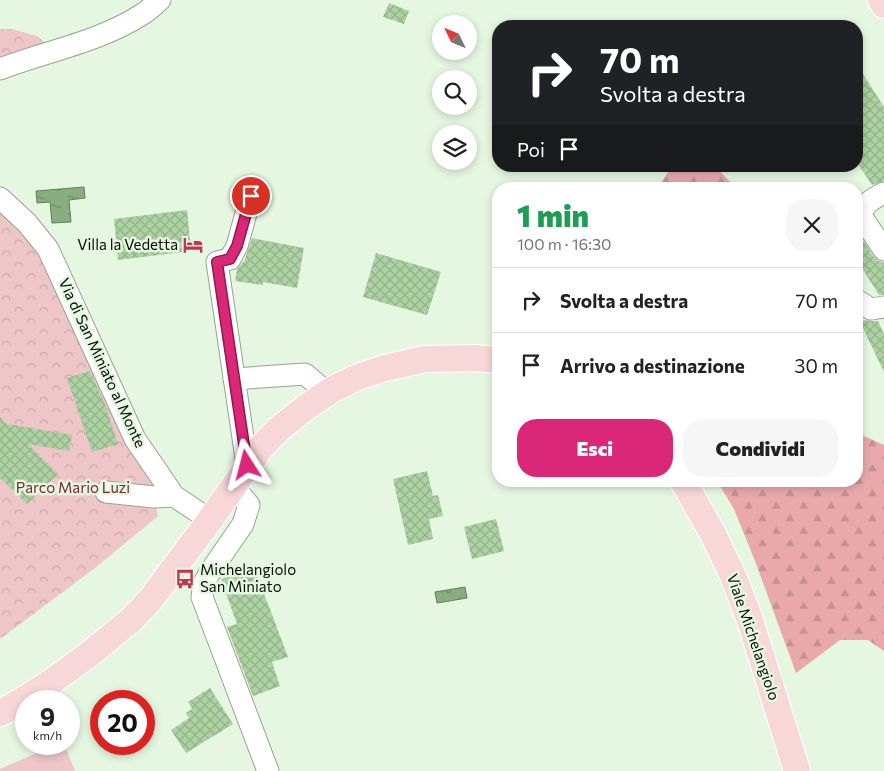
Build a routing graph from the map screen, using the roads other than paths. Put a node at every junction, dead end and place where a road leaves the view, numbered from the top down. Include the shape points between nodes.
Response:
1 (160, 0) edge
2 (881, 0) edge
3 (884, 5) edge
4 (0, 69) edge
5 (884, 193) edge
6 (251, 196) dead end
7 (0, 198) edge
8 (863, 208) edge
9 (863, 218) edge
10 (884, 250) edge
11 (863, 304) edge
12 (884, 307) edge
13 (492, 359) edge
14 (234, 379) junction
15 (327, 393) junction
16 (240, 476) junction
17 (686, 487) edge
18 (106, 492) dead end
19 (174, 496) junction
20 (210, 520) junction
21 (0, 713) edge
22 (268, 771) edge
23 (797, 771) edge

1 - 4 street via 111,31
2 - 3 main road
5 - 8 street
6 - 14 street via 237,246 230,259 217,262
7 - 19 street, Via di San Miniato al Monte via 27,223 48,249 135,439
9 - 10 street
11 - 12 street via 871,308
13 - 15 main road via 425,359 358,377
14 - 15 street via 305,374
14 - 16 street
15 - 16 main road via 279,429
16 - 20 main road
16 - 22 street via 249,505 247,513 204,583 202,597
17 - 23 main road, Viale Michelangiolo via 734,578
18 - 19 street
19 - 20 street, Via di San Miniato al Monte
20 - 21 main road via 151,599 130,620 51,682

